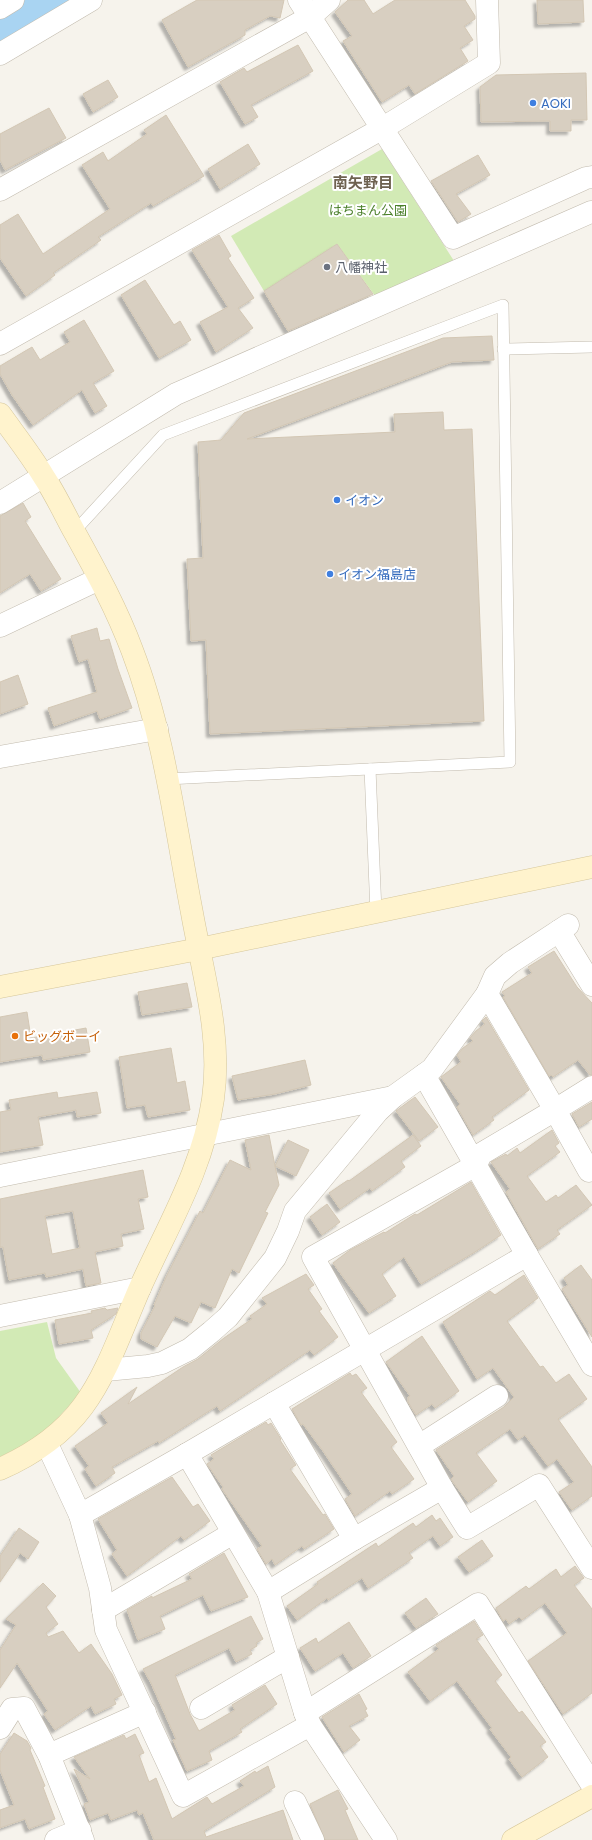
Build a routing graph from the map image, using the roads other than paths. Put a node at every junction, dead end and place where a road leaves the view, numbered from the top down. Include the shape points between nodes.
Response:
1 (13, 0) edge
2 (91, 0) edge
3 (329, 0) edge
4 (487, 0) edge
5 (0, 8) edge
6 (304, 8) edge
7 (0, 54) edge
8 (383, 128) junction
9 (592, 177) edge
10 (0, 190) edge
11 (591, 212) edge
12 (0, 344) edge
13 (592, 347) edge
14 (503, 349) junction
15 (0, 414) edge
16 (44, 477) junction
17 (0, 503) edge
18 (74, 532) junction
19 (99, 578) junction
20 (0, 626) edge
21 (157, 729) junction
22 (0, 757) edge
23 (370, 769) junction
24 (166, 779) junction
25 (592, 867) edge
26 (376, 912) junction
27 (198, 949) junction
28 (592, 985) edge
29 (0, 987) edge
30 (487, 994) junction
31 (424, 1075) junction
32 (592, 1088) edge
33 (393, 1097) junction
34 (555, 1110) junction
35 (207, 1134) junction
36 (476, 1165) junction
37 (592, 1170) edge
38 (0, 1176) edge
39 (286, 1236) junction
40 (527, 1255) junction
41 (313, 1258) junction
42 (140, 1288) junction
43 (0, 1316) edge
44 (365, 1350) junction
45 (591, 1362) edge
46 (106, 1370) junction
47 (497, 1396) dead end
48 (274, 1403) junction
49 (47, 1444) junction
50 (419, 1446) junction
51 (187, 1454) junction
52 (0, 1469) edge
53 (442, 1488) junction
54 (80, 1515) junction
55 (233, 1533) junction
56 (354, 1539) junction
57 (592, 1568) edge
58 (268, 1592) junction
59 (103, 1610) junction
60 (288, 1657) junction
61 (201, 1708) dead end
62 (145, 1712) junction
63 (307, 1719) junction
64 (0, 1728) edge
65 (49, 1755) junction
66 (592, 1785) edge
67 (592, 1796) edge
68 (295, 1802) dead end
69 (82, 1835) edge
70 (56, 1840) edge
71 (313, 1840) edge
72 (386, 1840) edge
73 (513, 1840) edge

1 - 5 street
2 - 7 street
3 - 6 street
4 - 8 street via 489,63
6 - 8 street
6 - 10 street
8 - 9 street via 453,238
8 - 12 street
11 - 16 street via 176,394
13 - 14 lane
14 - 18 lane via 503,305 163,435
14 - 23 lane via 510,762
15 - 16 street
16 - 17 street
16 - 18 street
18 - 19 street
19 - 20 street
19 - 21 street via 132,650
21 - 22 street
21 - 24 street
23 - 24 lane
23 - 26 lane
24 - 27 street
25 - 26 street
26 - 27 street
27 - 29 street
27 - 35 street via 211,1003 217,1070
28 - 30 street via 563,928 495,976
30 - 31 street via 432,1069
30 - 34 street
31 - 33 street
31 - 36 street
32 - 34 street
33 - 35 street
33 - 39 street via 378,1111 295,1211
34 - 36 street via 481,1154
34 - 37 street via 589,1171
35 - 38 street
35 - 42 street via 189,1186
36 - 40 street
36 - 41 street
39 - 41 street
39 - 46 street via 275,1258 228,1317 190,1349 162,1363
40 - 44 street
40 - 45 street
41 - 44 street
42 - 43 street
42 - 46 street
44 - 48 street
44 - 50 street
46 - 49 street via 82,1409 66,1428
47 - 50 street
48 - 51 street
48 - 56 street
49 - 52 street
49 - 54 street
50 - 53 street
51 - 54 street
51 - 55 street
53 - 56 street
53 - 57 street via 467,1528 539,1485
54 - 59 street via 100,1588
55 - 58 street
55 - 59 street
56 - 58 street
58 - 60 street
59 - 62 street via 106,1630
60 - 61 street
60 - 63 street
62 - 63 street via 183,1796
62 - 65 street
63 - 66 street via 478,1604
63 - 72 street
64 - 65 street via 12,1710 24,1708
65 - 69 street
67 - 73 street
68 - 71 street
69 - 70 street

